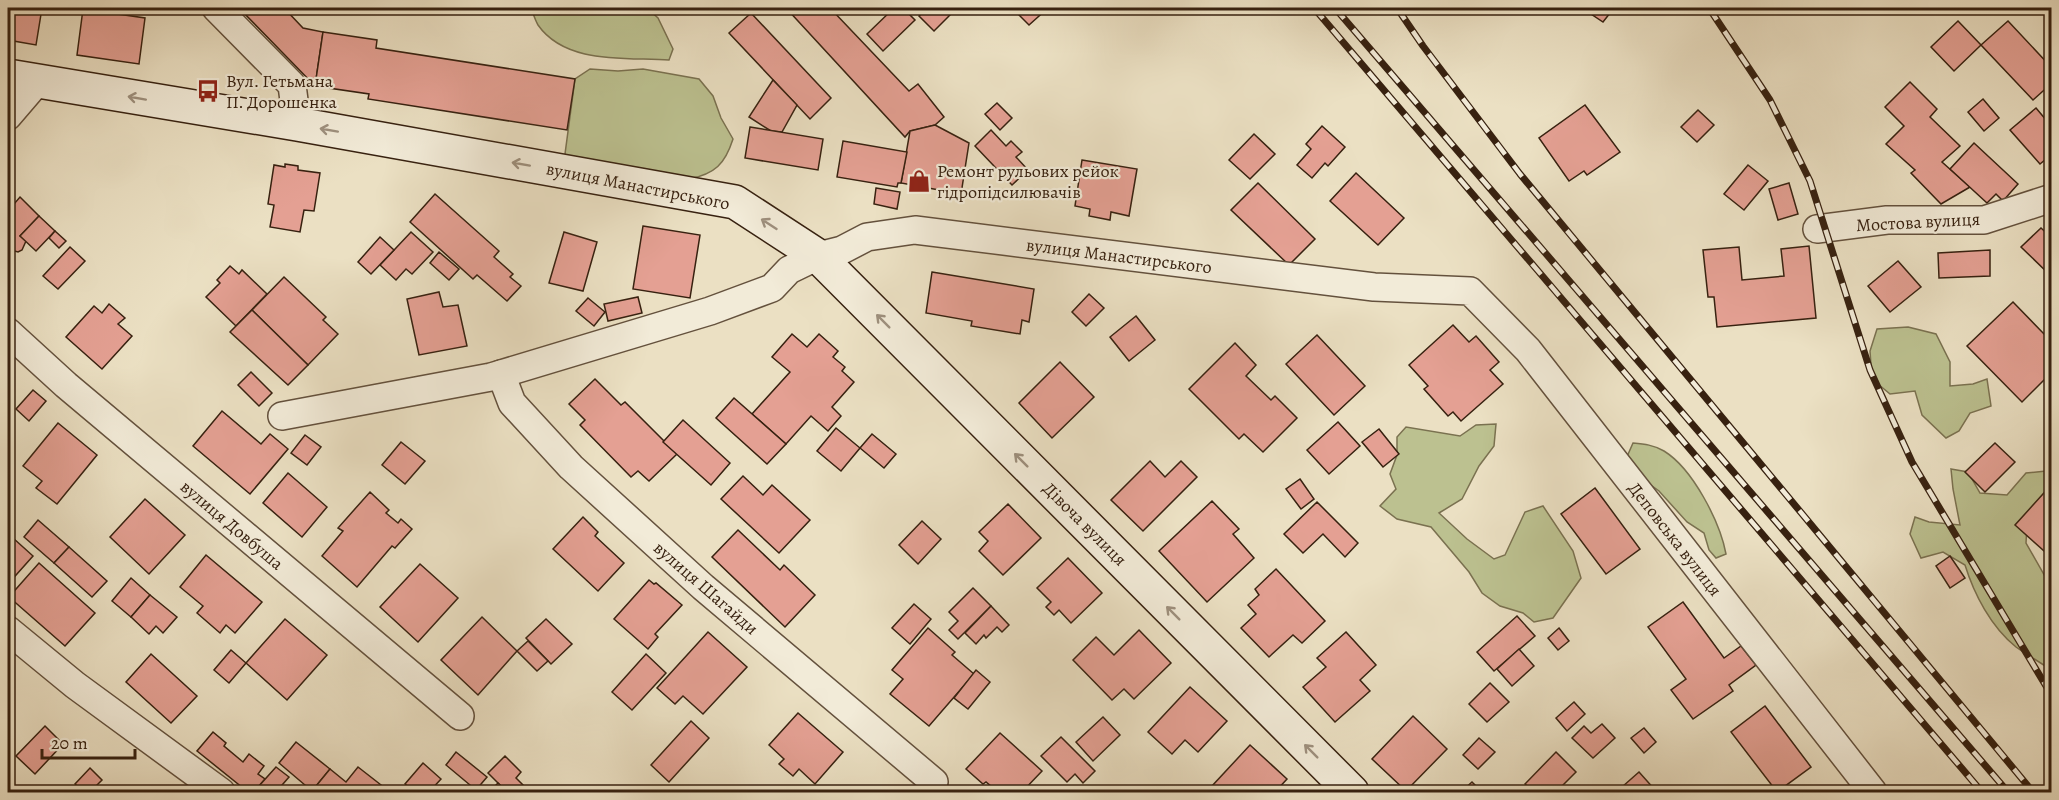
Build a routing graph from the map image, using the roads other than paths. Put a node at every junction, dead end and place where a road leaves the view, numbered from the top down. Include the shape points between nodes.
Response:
1 (216, 8) edge
2 (23, 78) edge
3 (8, 116) edge
4 (297, 124) junction
5 (2052, 198) edge
6 (1817, 229) dead end
7 (818, 256) junction
8 (1470, 291) joint
9 (8, 332) edge
10 (501, 374) junction
11 (282, 416) dead end
12 (8, 630) edge
13 (460, 716) dead end
14 (934, 782) dead end
15 (221, 792) edge
16 (1352, 792) edge
17 (1873, 792) edge

1 - 4 street via 292,85
2 - 3 street
4 -> 2 main road, вулиця Манастирського
7 -> 4 main road, вулиця Манастирського via 735,202
5 - 6 street, Мостова вулиця via 1984,220 1887,220
7 - 8 street, вулиця Манастирського via 842,250 867,237 915,230 1374,287
7 - 10 street via 789,270 772,288 721,307
16 -> 7 main road, Дівоча вулиця
8 - 17 street, Деповська вулиця via 1528,350
9 - 13 street, вулиця Довбуша
10 - 11 street
10 - 14 street, вулиця Шагайди via 512,403 571,467 703,587
12 - 15 street via 75,685

